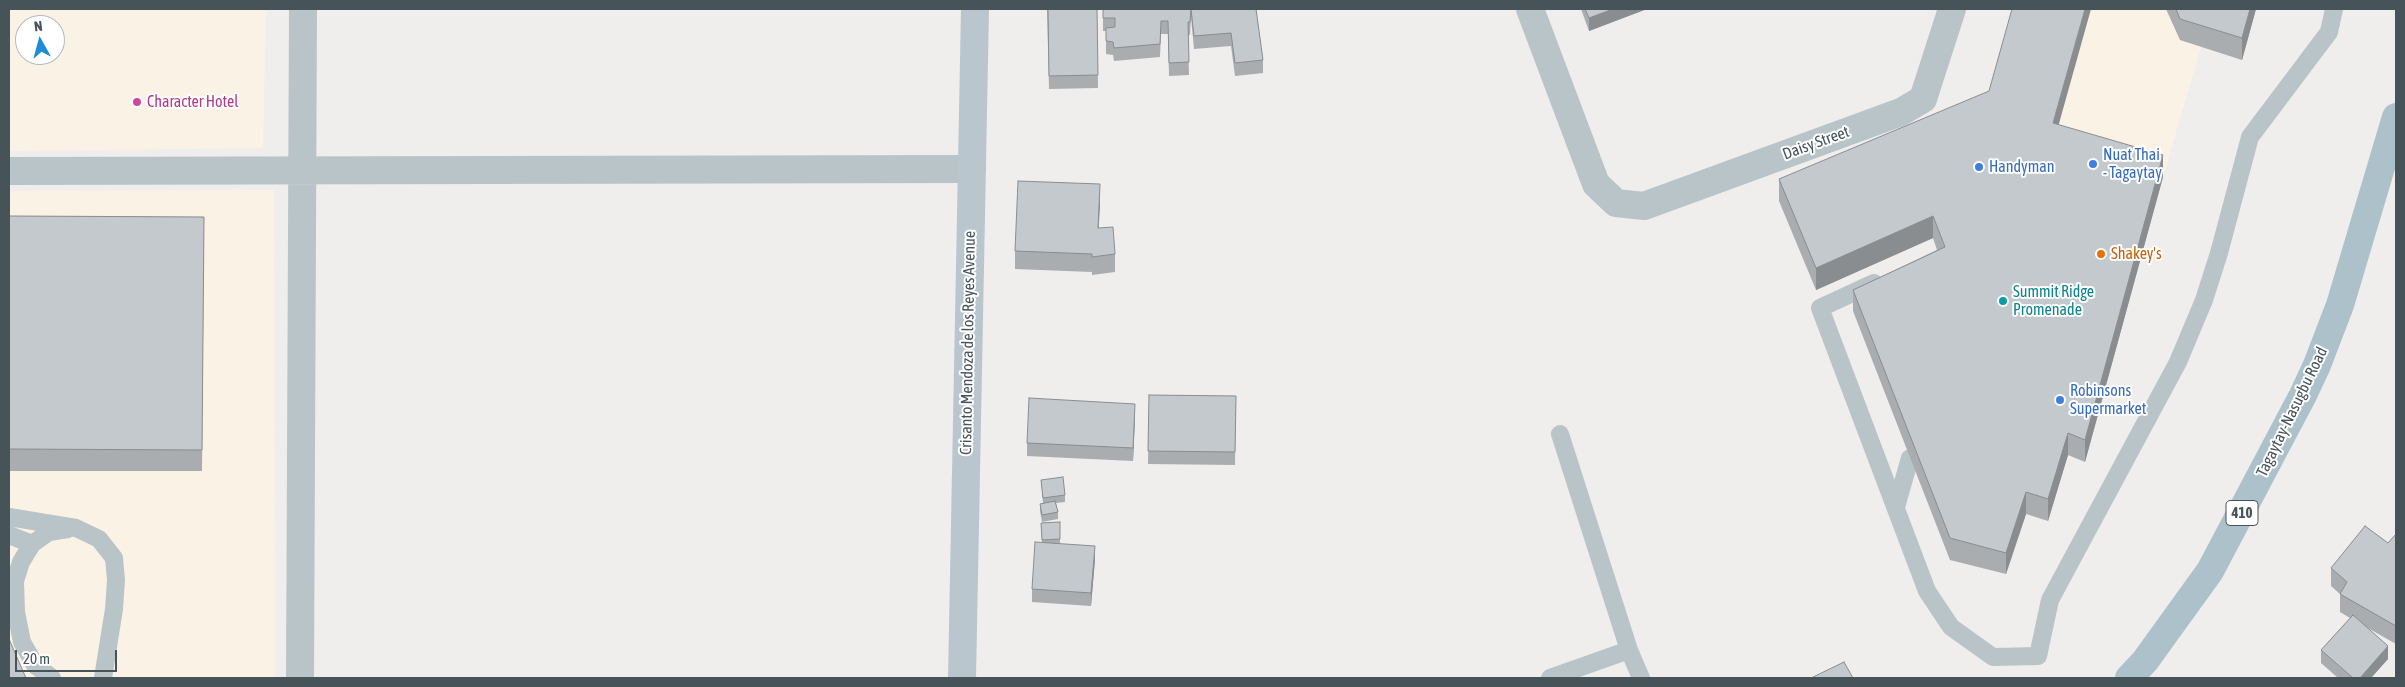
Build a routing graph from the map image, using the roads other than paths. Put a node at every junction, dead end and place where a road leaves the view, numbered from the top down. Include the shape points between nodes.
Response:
1 (303, 9) edge
2 (975, 9) edge
3 (1530, 9) edge
4 (1952, 9) edge
5 (2334, 9) edge
6 (2396, 117) edge
7 (301, 169) junction
8 (972, 169) junction
9 (9, 171) edge
10 (1887, 278) edge
11 (1560, 434) dead end
12 (1910, 458) edge
13 (1896, 507) junction
14 (9, 517) edge
15 (76, 528) junction
16 (9, 535) edge
17 (32, 544) junction
18 (12, 583) edge
19 (1629, 650) junction
20 (52, 678) edge
21 (103, 678) edge
22 (300, 678) edge
23 (962, 678) edge
24 (1550, 678) edge
25 (1642, 678) edge
26 (2129, 678) edge

1 - 7 street
2 - 8 main road, Crisanto Mendoza de los Reyes Avenue
3 - 4 street, Daisy Street via 1596,184 1616,203 1644,206 1901,112 1923,99
5 - 13 lane via 2329,32 2250,137 2204,300 2178,362 2050,600 2038,656 1993,657 1951,627 1927,591
6 - 26 main road, Tagaytay-Nasugbu Road / 410 via 2340,305 2318,365 2210,571
7 - 8 street
7 - 9 street
7 - 22 street
8 - 23 main road, Crisanto Mendoza de los Reyes Avenue
10 - 13 lane via 1820,308
11 - 19 lane
12 - 13 lane
14 - 15 lane
15 - 17 lane via 49,532
15 - 21 lane via 99,539 114,558 114,609
16 - 17 lane
17 - 18 lane
18 - 20 lane via 22,642 35,665
19 - 24 lane
19 - 25 lane

